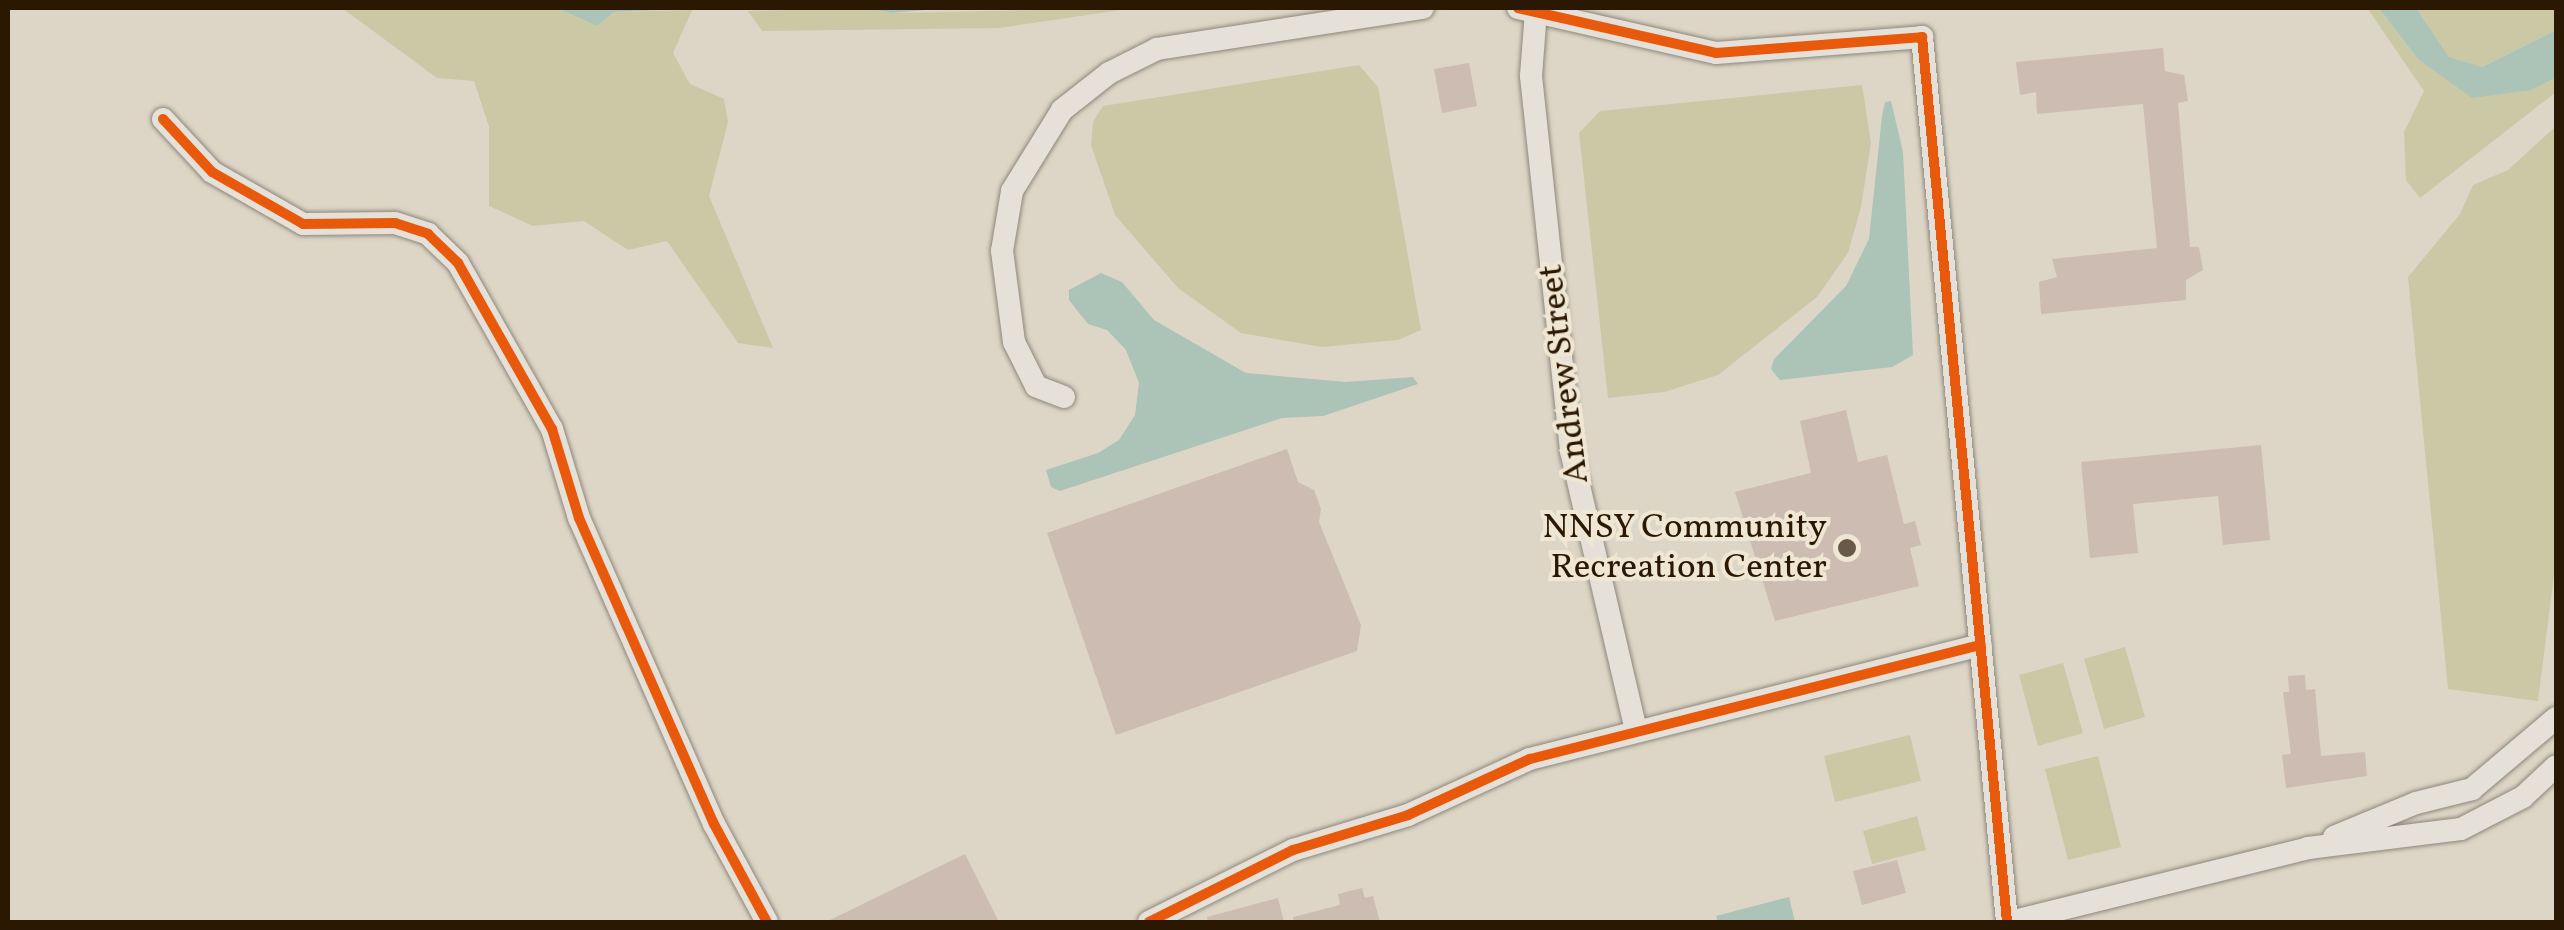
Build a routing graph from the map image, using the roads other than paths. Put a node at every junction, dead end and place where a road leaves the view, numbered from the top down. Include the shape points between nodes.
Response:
1 (1424, 8) edge
2 (1527, 10) edge
3 (163, 119) dead end
4 (1064, 397) dead end
5 (1980, 645) junction
6 (2556, 718) edge
7 (1636, 731) junction
8 (2556, 766) edge
9 (2308, 848) junction
10 (767, 922) edge
11 (1150, 922) edge
12 (2008, 922) edge

1 - 4 street via 1157,49 1109,72 1062,110 1012,191 1002,251 1014,342 1036,386
2 - 5 street via 1716,53 1922,37
2 - 7 street, Andrew Street via 1571,451
3 - 10 street via 212,172 303,224 394,223 428,234 458,264 552,429 593,549 714,824
5 - 7 street
5 - 12 street
6 - 9 street via 2472,789 2416,803
7 - 11 street via 1530,759 1408,815 1293,850
8 - 9 street via 2523,797 2461,829
9 - 12 street

